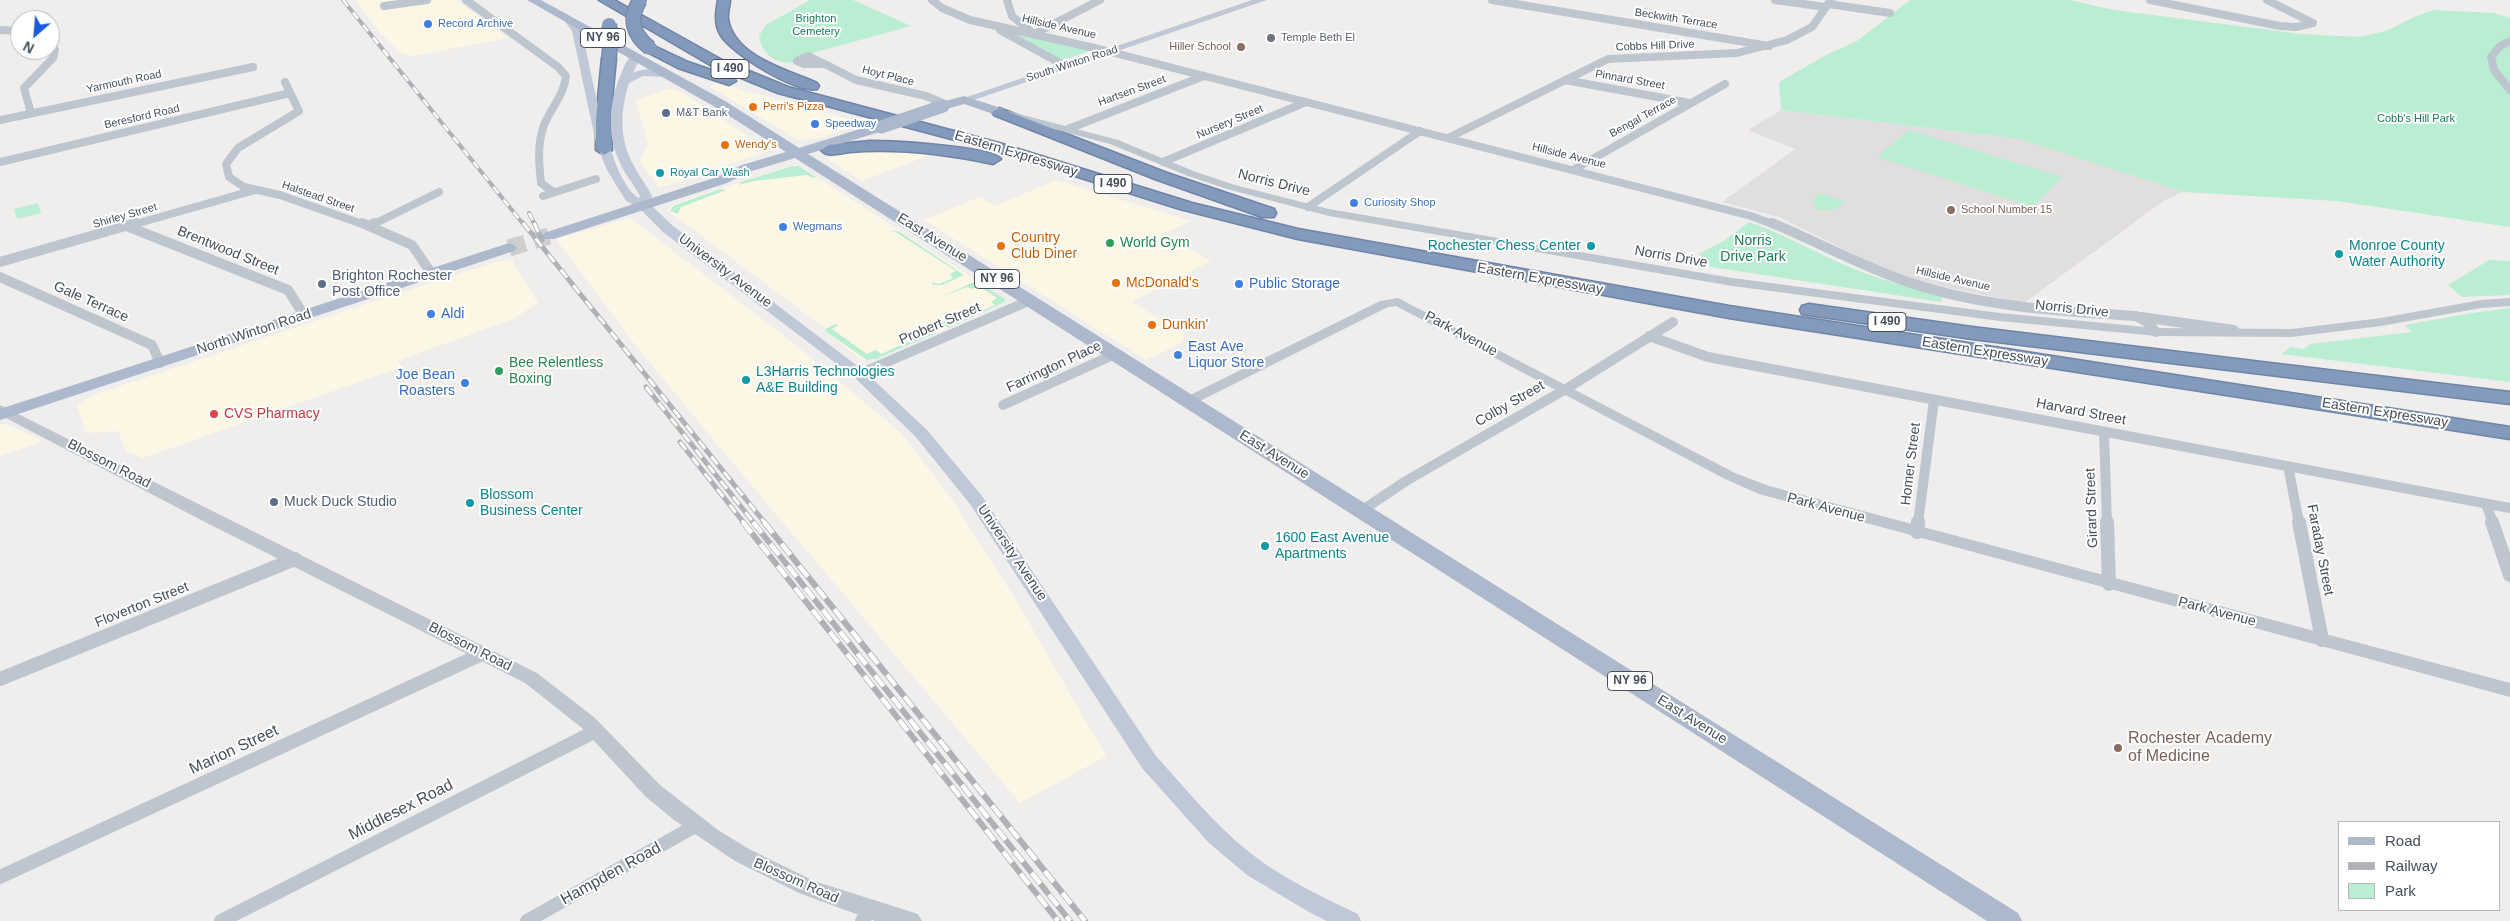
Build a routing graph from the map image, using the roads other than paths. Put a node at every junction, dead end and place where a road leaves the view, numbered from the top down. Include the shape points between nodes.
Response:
1 (427, 0) edge
2 (466, 0) edge
3 (533, 0) edge
4 (591, 0) edge
5 (605, 0) edge
6 (633, 0) edge
7 (640, 0) edge
8 (724, 0) edge
9 (730, 0) edge
10 (932, 0) edge
11 (1007, 0) edge
12 (1100, 0) edge
13 (1262, 0) edge
14 (1492, 0) edge
15 (1568, 0) edge
16 (1774, 0) edge
17 (2150, 0) edge
18 (2266, 0) edge
19 (1829, 2) edge
20 (384, 6) dead end
21 (1559, 11) junction
22 (1890, 13) dead end
23 (721, 15) junction
24 (569, 20) junction
25 (990, 24) junction
26 (1034, 34) junction
27 (2510, 41) edge
28 (1769, 46) junction
29 (1108, 52) junction
30 (636, 56) junction
31 (51, 60) edge
32 (825, 64) dead end
33 (1065, 66) junction
34 (253, 67) dead end
35 (668, 74) junction
36 (1204, 76) junction
37 (1564, 80) junction
38 (285, 82) dead end
39 (622, 82) junction
40 (1724, 84) dead end
41 (812, 86) junction
42 (2510, 90) edge
43 (290, 93) junction
44 (964, 100) junction
45 (1306, 102) junction
46 (1690, 103) junction
47 (945, 106) junction
48 (999, 112) junction
49 (30, 113) junction
50 (865, 113) junction
51 (0, 120) edge
52 (879, 128) junction
53 (1068, 129) junction
54 (1420, 131) junction
55 (1448, 138) junction
56 (604, 150) junction
57 (829, 150) junction
58 (802, 155) junction
59 (982, 157) junction
60 (0, 162) edge
61 (1163, 162) junction
62 (1573, 170) junction
63 (596, 179) dead end
64 (255, 190) junction
65 (552, 191) junction
66 (439, 192) dead end
67 (543, 196) dead end
68 (643, 205) junction
69 (1308, 207) junction
70 (1268, 213) junction
71 (128, 226) junction
72 (369, 226) junction
73 (1298, 234) junction
74 (549, 236) tunnel mouth
75 (509, 248) tunnel mouth
76 (0, 262) edge
77 (432, 274) junction
78 (0, 277) edge
79 (1031, 300) junction
80 (2510, 302) edge
81 (307, 315) junction
82 (2136, 316) junction
83 (1673, 322) dead end
84 (2156, 332) junction
85 (2263, 334) junction
86 (1649, 336) junction
87 (1115, 354) junction
88 (160, 363) junction
89 (859, 374) junction
90 (1566, 389) junction
91 (2510, 398) edge
92 (1934, 400) junction
93 (1189, 401) junction
94 (1003, 405) dead end
95 (2, 412) edge
96 (2104, 432) junction
97 (2510, 433) edge
98 (2288, 466) junction
99 (2486, 504) junction
100 (2510, 508) edge
101 (1361, 511) junction
102 (1917, 532) junction
103 (295, 559) junction
104 (2510, 575) edge
105 (2109, 584) junction
106 (2322, 640) junction
107 (482, 654) junction
108 (0, 679) edge
109 (2510, 690) edge
110 (596, 731) junction
111 (695, 826) junction
112 (0, 877) edge
113 (866, 916) edge
114 (221, 921) edge
115 (527, 921) edge
116 (911, 921) edge
117 (1350, 921) edge
118 (2008, 921) edge

1 - 20 street
2 - 65 street via 566,76 538,146 542,185
3 - 24 main road, East Avenue / NY 96
4 - 56 highway, bridge via 603,13 611,34 603,120
5 - 50 highway, Eastern Expressway / I 490 via 742,75
6 - 41 highway, Eastern Expressway / I 490 via 735,56
7 - 50 highway, bridge via 631,24 638,37 650,48 680,64 786,97
8 - 23 highway
9 - 23 highway
10 - 25 street, Hillside Avenue via 954,14
11 - 26 street via 1012,18
12 - 26 street
13 - 29 main road, South Winton Road
14 - 21 street, Beckwith Terrace
15 - 21 street
16 - 19 street
17 - 18 street via 2280,26 2313,23
19 - 22 street
19 - 28 street, Cobbs Hill Drive via 1812,28
21 - 28 street, Beckwith Terrace
23 - 41 highway via 725,33 738,48 765,66
24 - 30 main road, East Avenue / NY 96
24 - 56 main road, University Avenue via 577,31
25 - 26 street, Hillside Avenue
25 - 33 street, Hillside Avenue
26 - 29 street, Hillside Avenue
27 - 42 street via 2493,51 2491,65 2495,75
28 - 37 street, Cobbs Hill Drive via 1725,54 1612,58
29 - 33 main road, South Winton Road
29 - 36 street, Hillside Avenue
30 - 35 main road, East Avenue / NY 96
30 - 39 main road
31 - 49 street via 24,88
32 - 47 street, Hoyt Place via 858,81 929,97
33 - 44 main road, South Winton Road
34 - 49 street, Yarmouth Road
35 - 39 main road via 641,74
35 - 58 main road, East Avenue / NY 96
36 - 45 street, Hillside Avenue
36 - 53 street, Hartsen Street
37 - 46 street, Pinnard Street
37 - 55 street, Cobbs Hill Drive
38 - 43 street, Halstead Street
39 - 68 main road via 616,110 617,136 626,164 646,196
40 - 46 street, Bengal Terrace
41 - 70 highway, Eastern Expressway / I 490 via 1002,135 1176,189
43 - 60 street, Beresford Road
43 - 64 street, Halstead Street via 299,111 290,120 239,146 227,160 229,177
44 - 47 main road, South Winton Road
44 - 48 main road, Norris Drive
45 - 54 street, Hillside Avenue
45 - 61 street, Nursery Street
46 - 62 street, Bengal Terrace
47 - 52 main road, South Winton Road, bridge
48 - 53 street, Norris Drive
48 - 70 highway via 1161,176
49 - 51 street, Yarmouth Road
50 - 73 highway, Eastern Expressway / I 490 via 1007,150 1201,210
52 - 57 main road, South Winton Road via 870,136
52 - 58 main road, South Winton Road
52 - 59 highway via 893,137
53 - 61 street, Norris Drive via 1119,144
54 - 55 street, Hillside Avenue
54 - 69 street
55 - 62 street, Hillside Avenue
56 - 68 main road, University Avenue via 628,196
57 - 58 main road, South Winton Road
57 - 59 highway via 862,146 904,147
58 - 68 main road, South Winton Road via 750,176 722,180
58 - 79 main road, East Avenue / NY 96
59 - 73 highway via 1152,204
61 - 69 street, Norris Drive via 1231,187
62 - 82 street, Hillside Avenue via 1771,222 1878,272 1924,286 2020,305
63 - 65 street
64 - 71 street, Shirley Street
64 - 72 street, Halstead Street via 280,195
65 - 67 street
66 - 72 street
68 - 74 main road
68 - 89 main road, University Avenue via 668,229
69 - 84 street, Norris Drive via 1732,282 2000,317
70 - 91 highway, Eastern Expressway / I 490 via 1403,241 1852,317
71 - 76 street, Shirley Street
71 - 81 street, Brentwood Street via 288,290
72 - 77 street, Halstead Street via 412,245
73 - 97 highway, Eastern Expressway / I 490 via 1738,314
75 - 77 main road, North Winton Road
77 - 81 main road, North Winton Road
78 - 88 street, Gale Terrace via 152,344
79 - 87 main road, East Avenue / NY 96
79 - 89 street, Probert Street
80 - 85 street, Norris Drive via 2326,330
81 - 88 main road, North Winton Road
82 - 84 street
82 - 85 street, Hillside Avenue
83 - 86 street, Colby Street
84 - 85 street, Norris Drive
86 - 90 street, Colby Street
86 - 92 street, Harvard Street via 1708,357
87 - 93 main road, East Avenue / NY 96
87 - 94 street, Farrington Place
88 - 95 main road, North Winton Road
89 - 117 main road, University Avenue via 921,432 976,500 1149,762 1202,823 1262,874
90 - 93 street, Park Avenue via 1412,307 1396,302 1385,304
90 - 101 street, Colby Street via 1406,481
90 - 102 street, Park Avenue via 1755,487
92 - 96 street, Harvard Street
92 - 102 street, Homer Street
93 - 101 main road, East Avenue / NY 96
95 - 103 street, Blossom Road
96 - 98 street, Harvard Street
96 - 105 street, Girard Street
98 - 99 street, Harvard Street
98 - 106 street, Faraday Street
99 - 100 street, Harvard Street
99 - 104 street
101 - 118 main road, East Avenue / NY 96
102 - 105 street, Park Avenue
103 - 107 street, Blossom Road
103 - 108 street, Floverton Street
105 - 106 street, Park Avenue
106 - 109 street, Park Avenue
107 - 110 street, Blossom Road via 531,678 566,702
107 - 112 street, Marion Street
110 - 111 street, Blossom Road via 652,790
110 - 114 street, Middlesex Road
111 - 113 street, Blossom Road via 773,873
111 - 115 street, Hampden Road
113 - 116 street, Blossom Road

